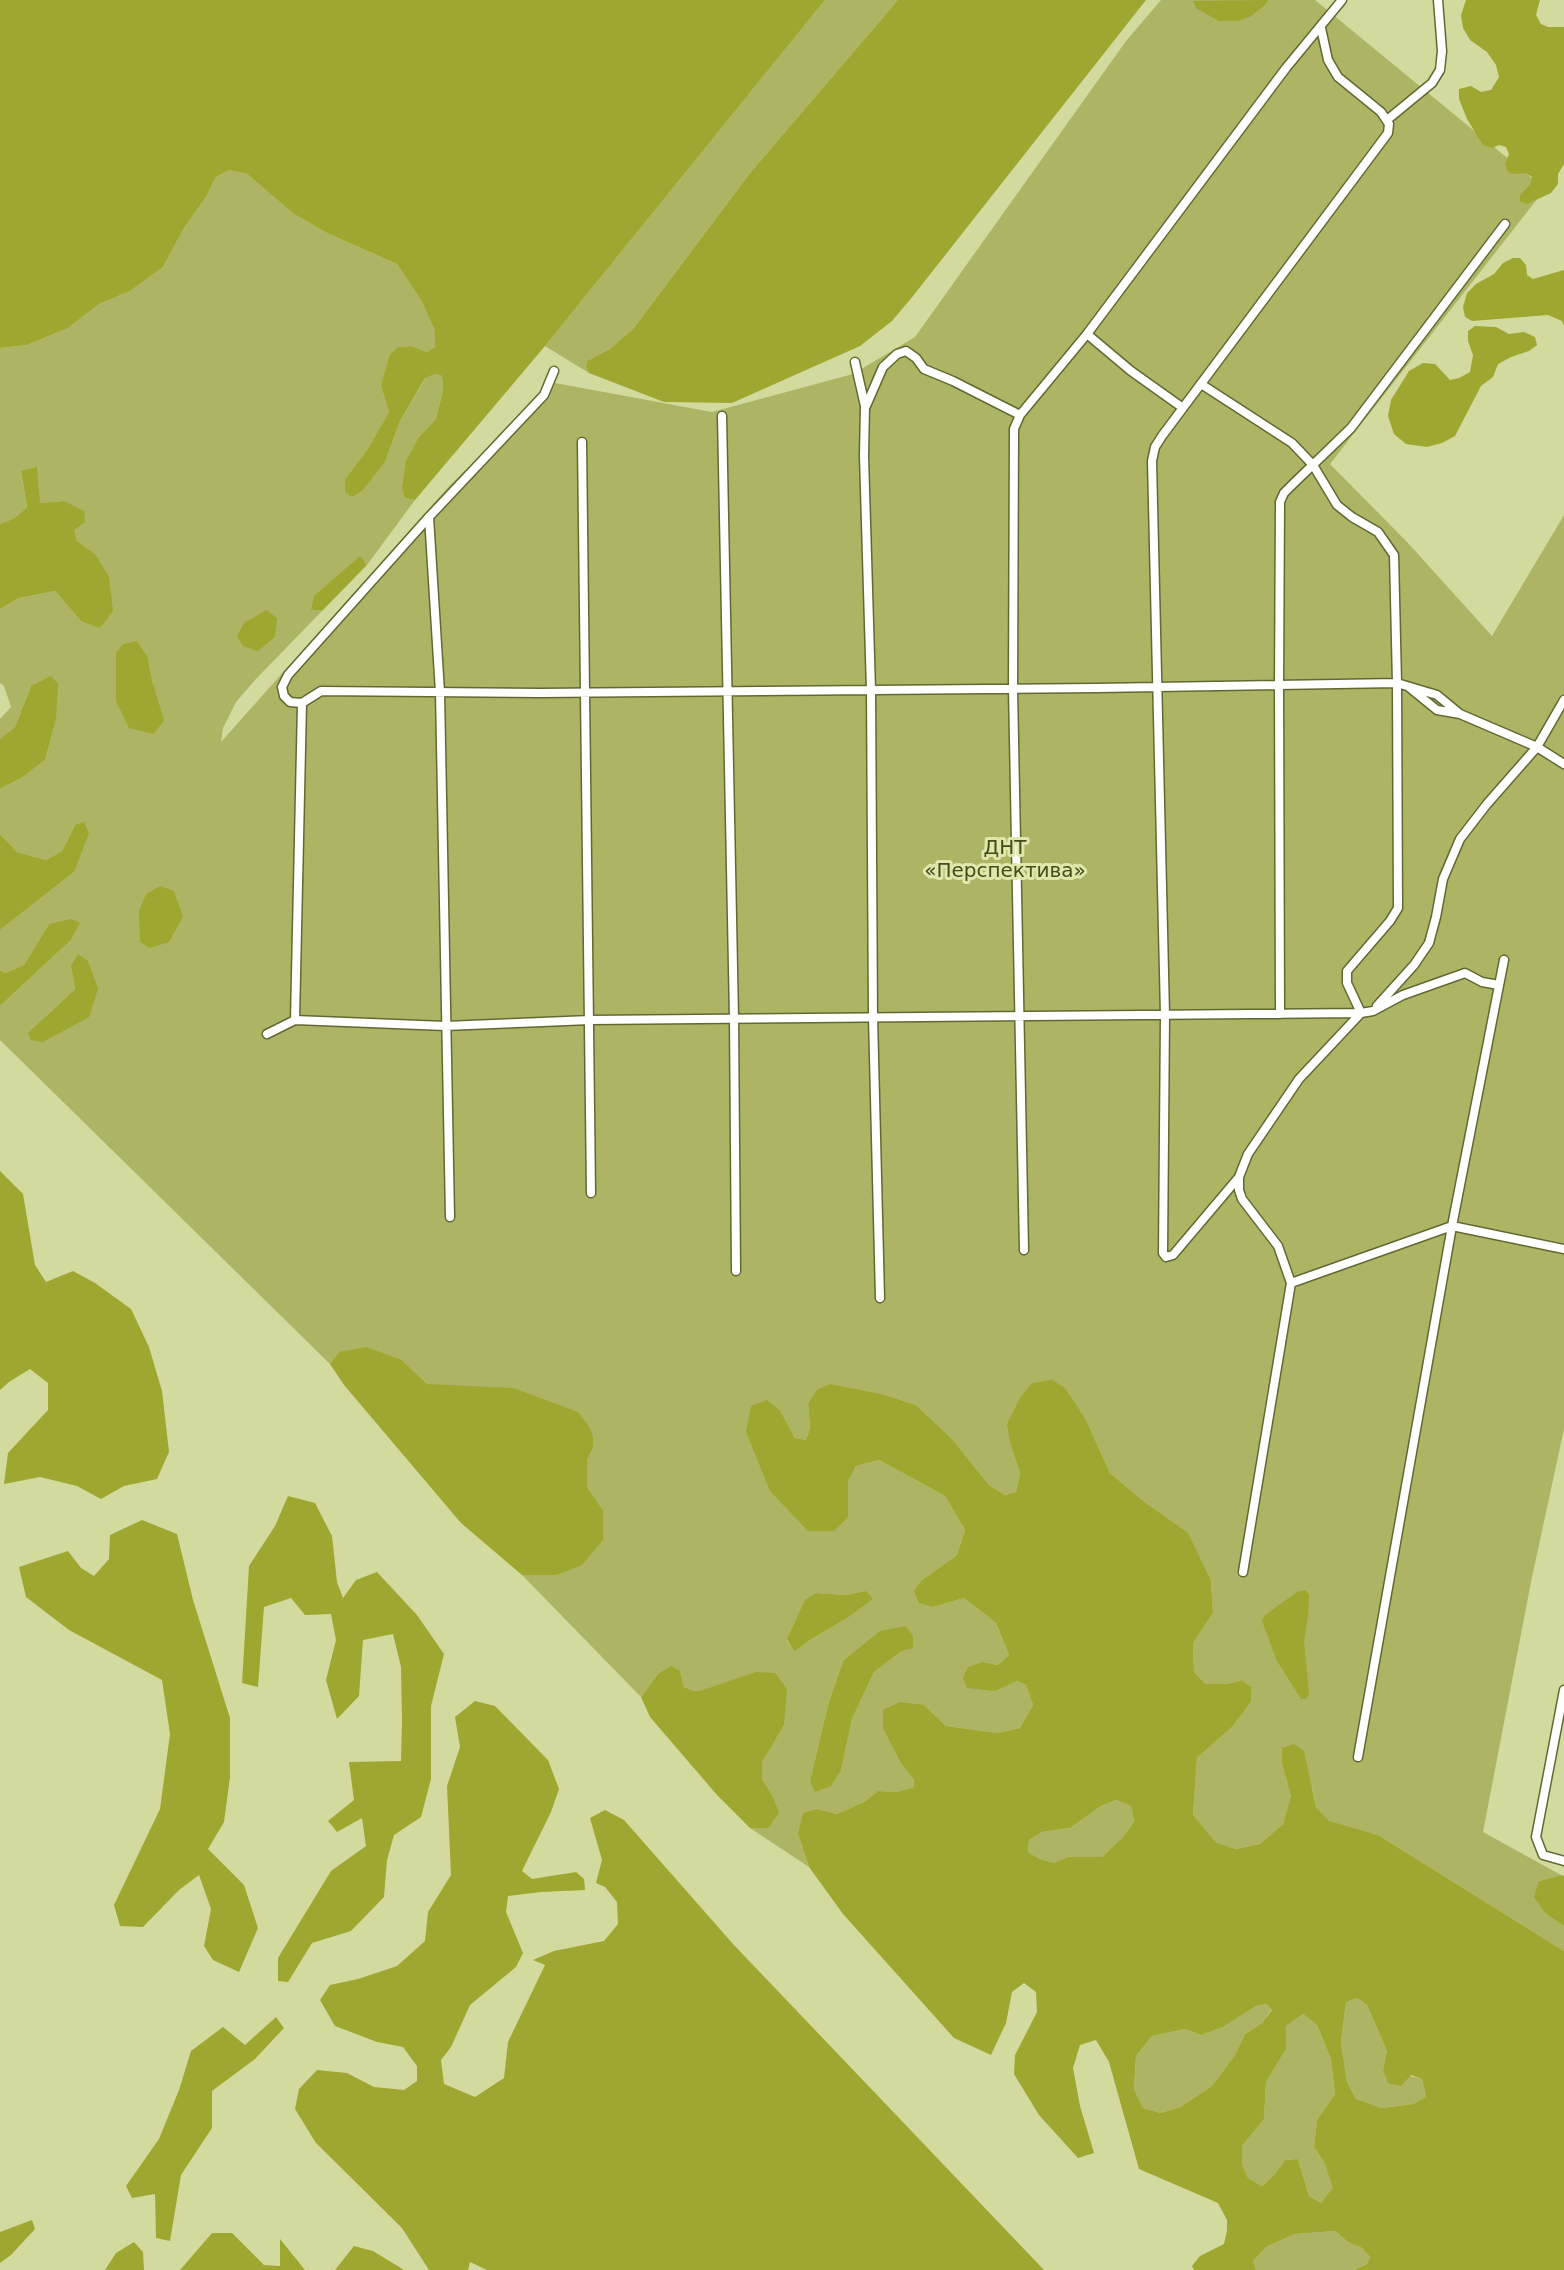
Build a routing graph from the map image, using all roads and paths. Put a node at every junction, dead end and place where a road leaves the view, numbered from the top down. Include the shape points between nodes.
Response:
1 (1342, 0) edge
2 (1438, 0) edge
3 (1321, 28) junction
4 (1387, 120) junction
5 (1505, 224) dead end
6 (1087, 333) junction
7 (855, 362) dead end
8 (554, 371) dead end
9 (1201, 384) junction
10 (865, 406) junction
11 (1183, 408) junction
12 (1020, 415) junction
13 (722, 416) dead end
14 (582, 442) dead end
15 (1313, 465) junction
16 (429, 517) junction
17 (1397, 683) junction
18 (1279, 685) junction
19 (1157, 687) junction
20 (1013, 689) junction
21 (871, 690) junction
22 (440, 692) junction
23 (728, 692) junction
24 (585, 693) junction
25 (1564, 700) edge
26 (302, 703) junction
27 (1538, 747) junction
28 (1564, 764) edge
29 (1504, 960) dead end
30 (1499, 985) junction
31 (1373, 1011) junction
32 (1361, 1013) junction
33 (1280, 1014) junction
34 (1165, 1015) junction
35 (1019, 1016) junction
36 (873, 1017) junction
37 (734, 1018) junction
38 (295, 1020) junction
39 (590, 1020) junction
40 (445, 1026) junction
41 (267, 1034) dead end
42 (1239, 1177) junction
43 (591, 1193) dead end
44 (450, 1217) dead end
45 (1452, 1226) junction
46 (1564, 1249) edge
47 (1024, 1251) dead end
48 (736, 1271) dead end
49 (1291, 1283) junction
50 (880, 1298) dead end
51 (1243, 1572) dead end
52 (1564, 1690) edge
53 (1358, 1757) dead end
54 (1564, 1861) edge

1 - 3 street
2 - 4 street via 1440,70 1432,83
3 - 4 street via 1328,60 1338,77
3 - 6 street
4 - 9 street via 1388,133
5 - 15 street via 1351,428
6 - 11 street
6 - 12 street
7 - 10 street
8 - 16 street via 544,395
9 - 11 street
9 - 15 street via 1292,443
10 - 12 street via 883,367 906,351 924,369
10 - 21 street
11 - 19 street via 1155,447 1152,461
12 - 20 street via 1014,429
13 - 23 street
14 - 24 street
15 - 17 street via 1337,505 1378,532 1394,555
15 - 18 street via 1284,493 1281,502
16 - 22 street
16 - 26 street via 288,675 282,687 284,696 291,702
17 - 18 street
17 - 27 street via 1437,695 1461,714
17 - 32 street via 1398,908 1347,971 1347,983
18 - 19 street
18 - 33 street
19 - 20 street
19 - 34 street
20 - 21 street
20 - 35 street
21 - 23 street
21 - 36 street
22 - 24 street
22 - 26 street via 321,691
22 - 40 street
23 - 24 street
23 - 37 street
24 - 39 street
25 - 27 street
26 - 38 street
27 - 28 street
27 - 31 street via 1460,839 1443,879 1429,943
29 - 30 street
30 - 31 street via 1466,973 1403,995
30 - 45 street
31 - 32 street
32 - 33 street
32 - 42 street via 1299,1079 1248,1154
33 - 34 street
34 - 35 street
34 - 42 street via 1166,1257 1173,1255
35 - 36 street
35 - 47 street
36 - 37 street
36 - 50 street
37 - 39 street
37 - 48 street
38 - 40 street
38 - 41 street
39 - 40 street
39 - 43 street
40 - 44 street
42 - 49 street via 1242,1199 1278,1246
45 - 46 street
45 - 49 street
45 - 53 street
49 - 51 street
52 - 54 street via 1536,1837 1543,1855

